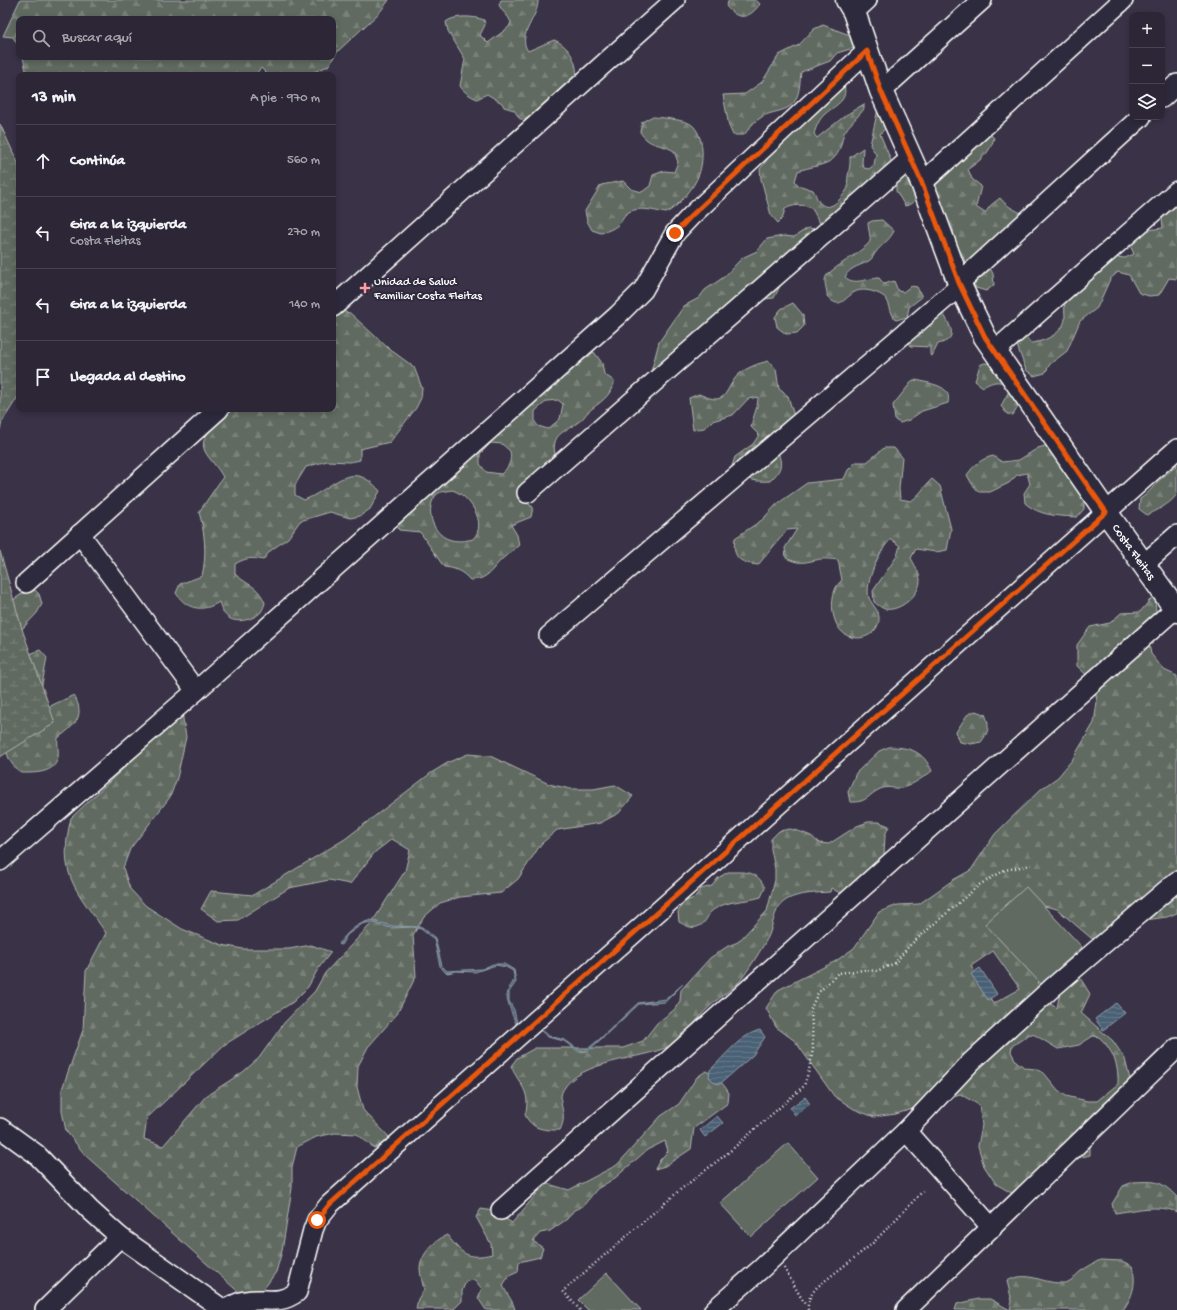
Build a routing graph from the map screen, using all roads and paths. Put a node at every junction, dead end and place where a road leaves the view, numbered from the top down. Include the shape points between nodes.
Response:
1 (675, 0) edge
2 (982, 0) edge
3 (1123, 0) edge
4 (856, 4) edge
5 (867, 51) junction
6 (1177, 84) edge
7 (881, 91) junction
8 (1165, 95) edge
9 (1138, 120) edge
10 (911, 158) junction
11 (922, 183) junction
12 (1177, 191) edge
13 (959, 285) junction
14 (336, 304) edge
15 (995, 351) junction
16 (216, 412) edge
17 (1177, 449) edge
18 (527, 493) dead end
19 (1106, 512) junction
20 (80, 534) junction
21 (1177, 535) edge
22 (1143, 565) junction
23 (26, 583) dead end
24 (1176, 609) edge
25 (549, 636) dead end
26 (196, 691) junction
27 (0, 860) edge
28 (1031, 865) dead end
29 (1177, 881) edge
30 (1177, 1048) edge
31 (0, 1128) edge
32 (906, 1131) junction
33 (922, 1192) dead end
34 (501, 1210) dead end
35 (992, 1228) junction
36 (120, 1237) junction
37 (782, 1262) dead end
38 (808, 1309) edge
39 (45, 1310) edge
40 (224, 1310) edge
41 (580, 1310) edge
42 (714, 1310) edge
43 (906, 1310) edge

1 - 14 street
2 - 7 street
3 - 11 street
4 - 5 main road, Costa Fleitas
5 - 7 main road, Costa Fleitas
5 - 26 street via 675,233 643,290 618,315
6 - 8 street
7 - 10 main road, Costa Fleitas
9 - 13 street
10 - 11 main road, Costa Fleitas
10 - 18 street
11 - 13 main road, Costa Fleitas
12 - 15 street
13 - 15 main road, Costa Fleitas via 985,337
13 - 25 street
15 - 19 main road, Costa Fleitas
16 - 20 street
17 - 19 street
19 - 22 main road, Costa Fleitas
19 - 40 street via 329,1205 317,1220 313,1230 297,1292 279,1301 244,1301
20 - 23 street
20 - 26 street
21 - 22 street
22 - 24 main road, Costa Fleitas
24 - 34 street
26 - 27 street
28 - 41 path via 1005,870 979,885 909,946 895,963 877,971 838,973 818,993 810,1008 813,1049 804,1086 563,1291
29 - 32 street via 1046,993 972,1062
30 - 35 street
31 - 36 street via 36,1154
32 - 35 street
32 - 42 street via 762,1268
33 - 38 path via 872,1244 817,1287 810,1296
35 - 43 street
36 - 39 street
36 - 40 street
37 - 38 path via 785,1273

